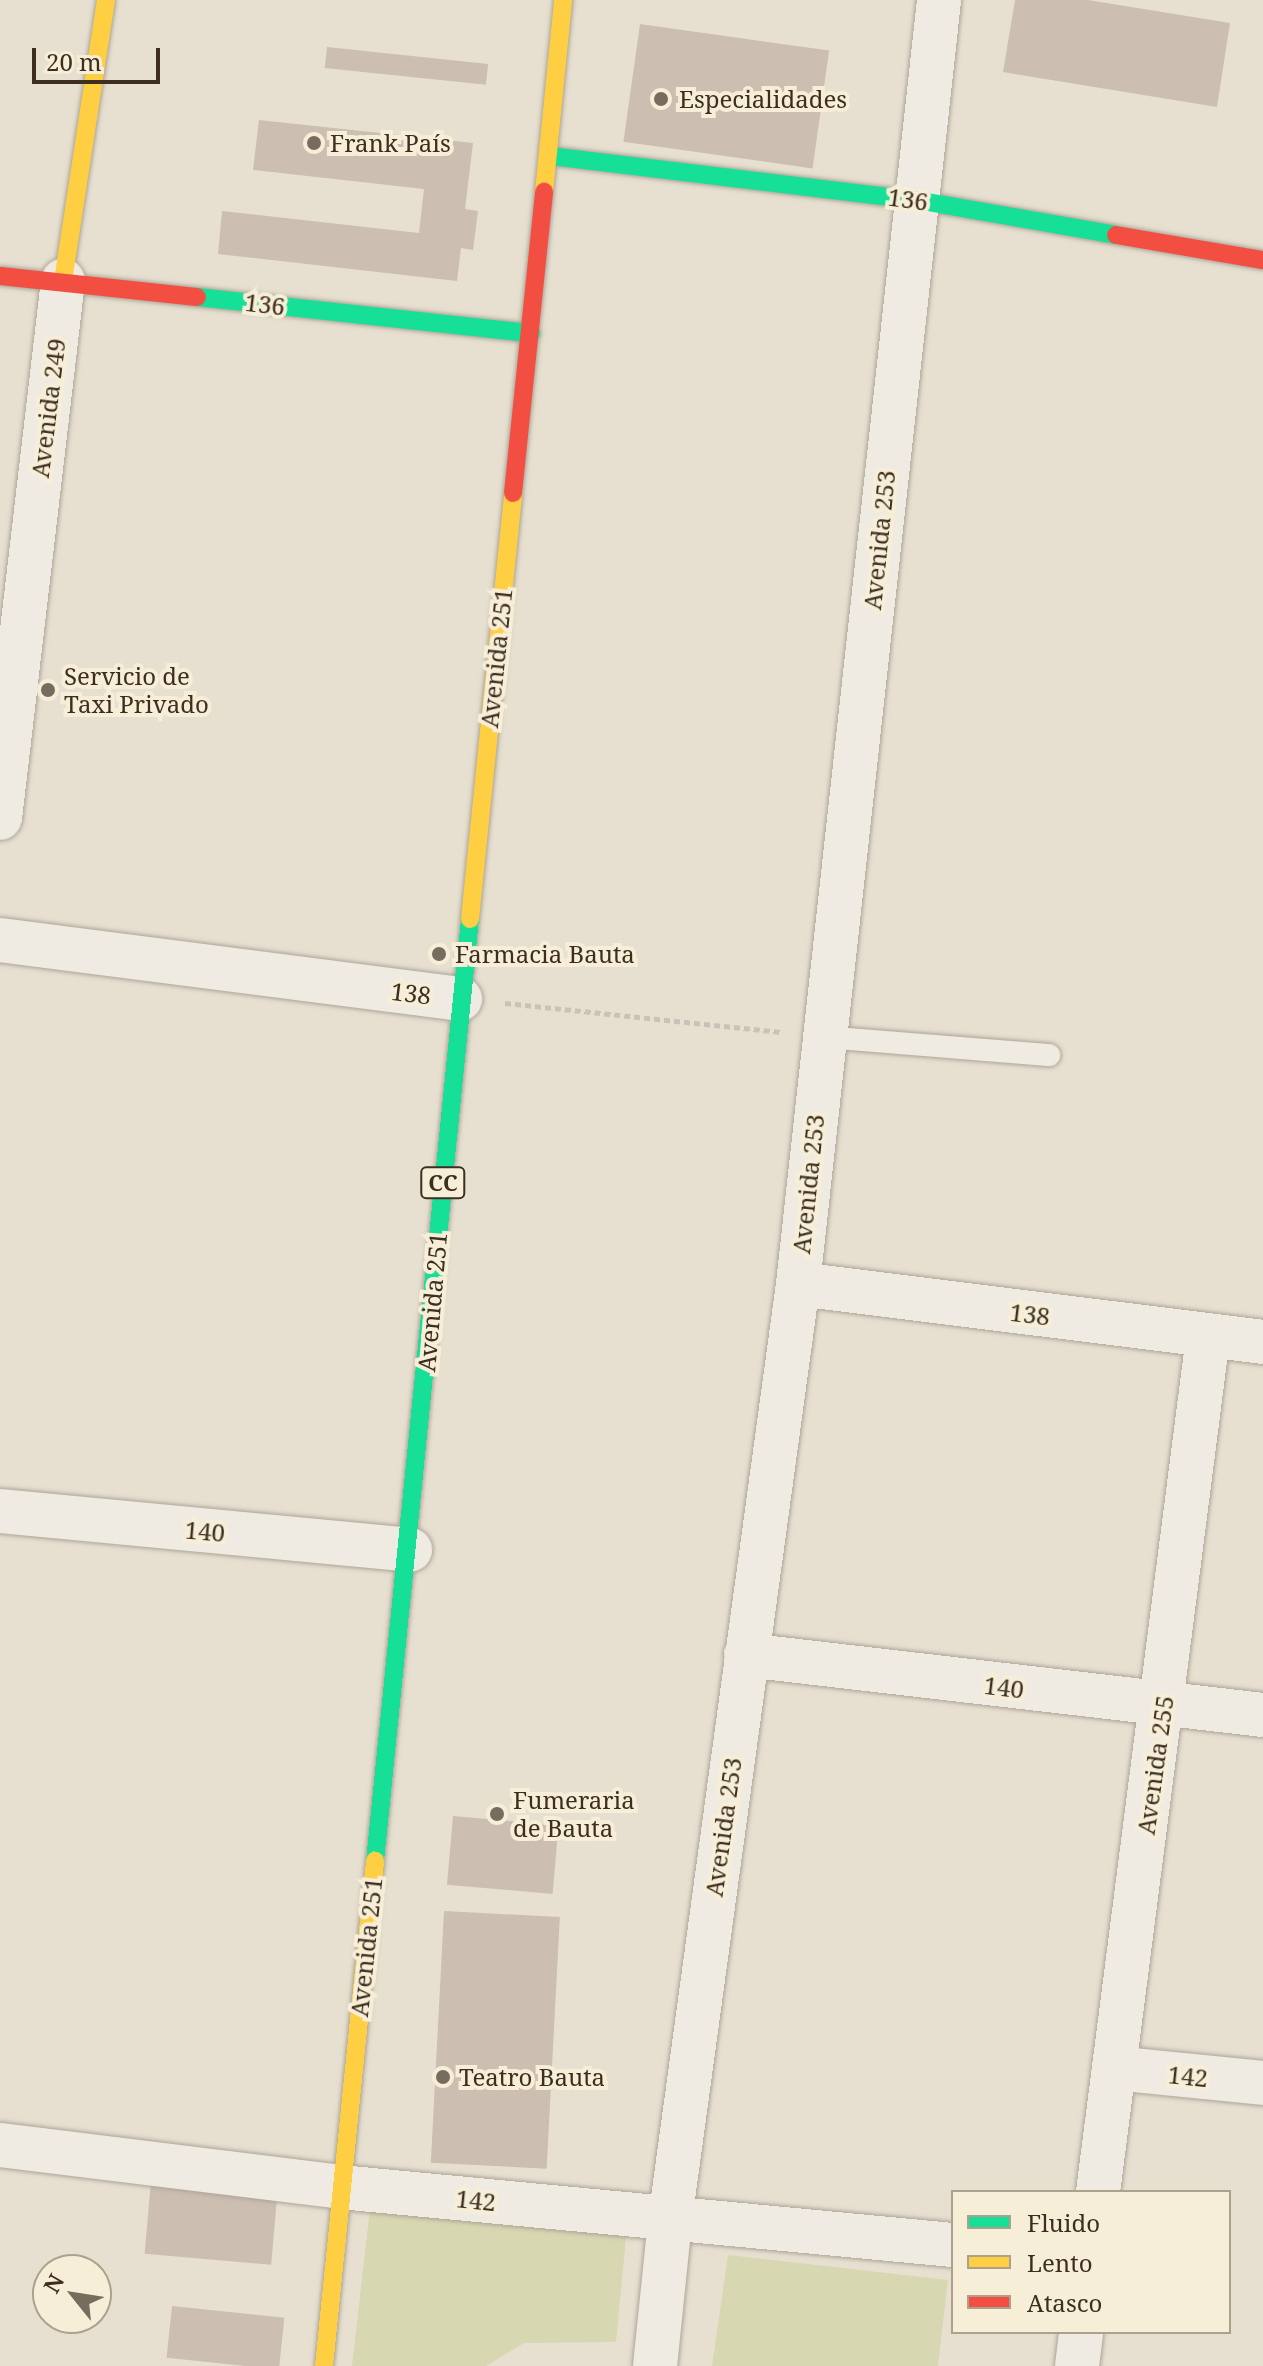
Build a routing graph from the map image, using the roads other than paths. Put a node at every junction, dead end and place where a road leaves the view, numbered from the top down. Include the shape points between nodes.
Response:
1 (106, 0) edge
2 (563, 0) edge
3 (939, 0) edge
4 (550, 156) junction
5 (916, 200) junction
6 (1263, 260) edge
7 (0, 276) edge
8 (63, 281) junction
9 (531, 333) junction
10 (0, 818) edge
11 (0, 940) edge
12 (460, 999) junction
13 (824, 1037) junction
14 (1049, 1055) dead end
15 (798, 1284) junction
16 (1208, 1337) junction
17 (1263, 1342) edge
18 (0, 1511) edge
19 (410, 1550) junction
20 (746, 1655) junction
21 (1163, 1706) junction
22 (1263, 1715) edge
23 (1114, 2068) junction
24 (1263, 2083) edge
25 (0, 2145) edge
26 (340, 2187) junction
27 (1098, 2190) edge
28 (670, 2220) junction
29 (951, 2245) edge
30 (1081, 2334) edge
31 (324, 2366) edge
32 (655, 2366) edge
33 (1077, 2366) edge

1 - 8 main road, Avenida 249
2 - 4 main road, Avenida 251 / CC
3 - 5 street, Avenida 253
4 - 5 main road, 136
4 - 9 main road, Avenida 251 / CC
5 - 6 main road, 136
5 - 13 street, Avenida 253
7 - 8 main road, 136
8 - 9 main road, 136
8 - 10 street, Avenida 249
9 - 12 main road, Avenida 251 / CC
11 - 12 street, 138
12 - 19 main road, Avenida 251 / CC
13 - 14 lane
13 - 15 street, Avenida 253
15 - 16 street, 138
15 - 20 street, Avenida 253
16 - 17 street, 138
16 - 21 street, Avenida 255
18 - 19 street, 140
19 - 26 main road, Avenida 251 / CC
20 - 21 street, 140
20 - 28 street, Avenida 253
21 - 22 street, 140
21 - 23 street, Avenida 255
23 - 24 street, 142
23 - 27 street, Avenida 255
25 - 26 street, 142
26 - 28 street, 142
26 - 31 main road, Avenida 251 / CC
28 - 29 street, 142
28 - 32 street, Avenida 253
30 - 33 street

